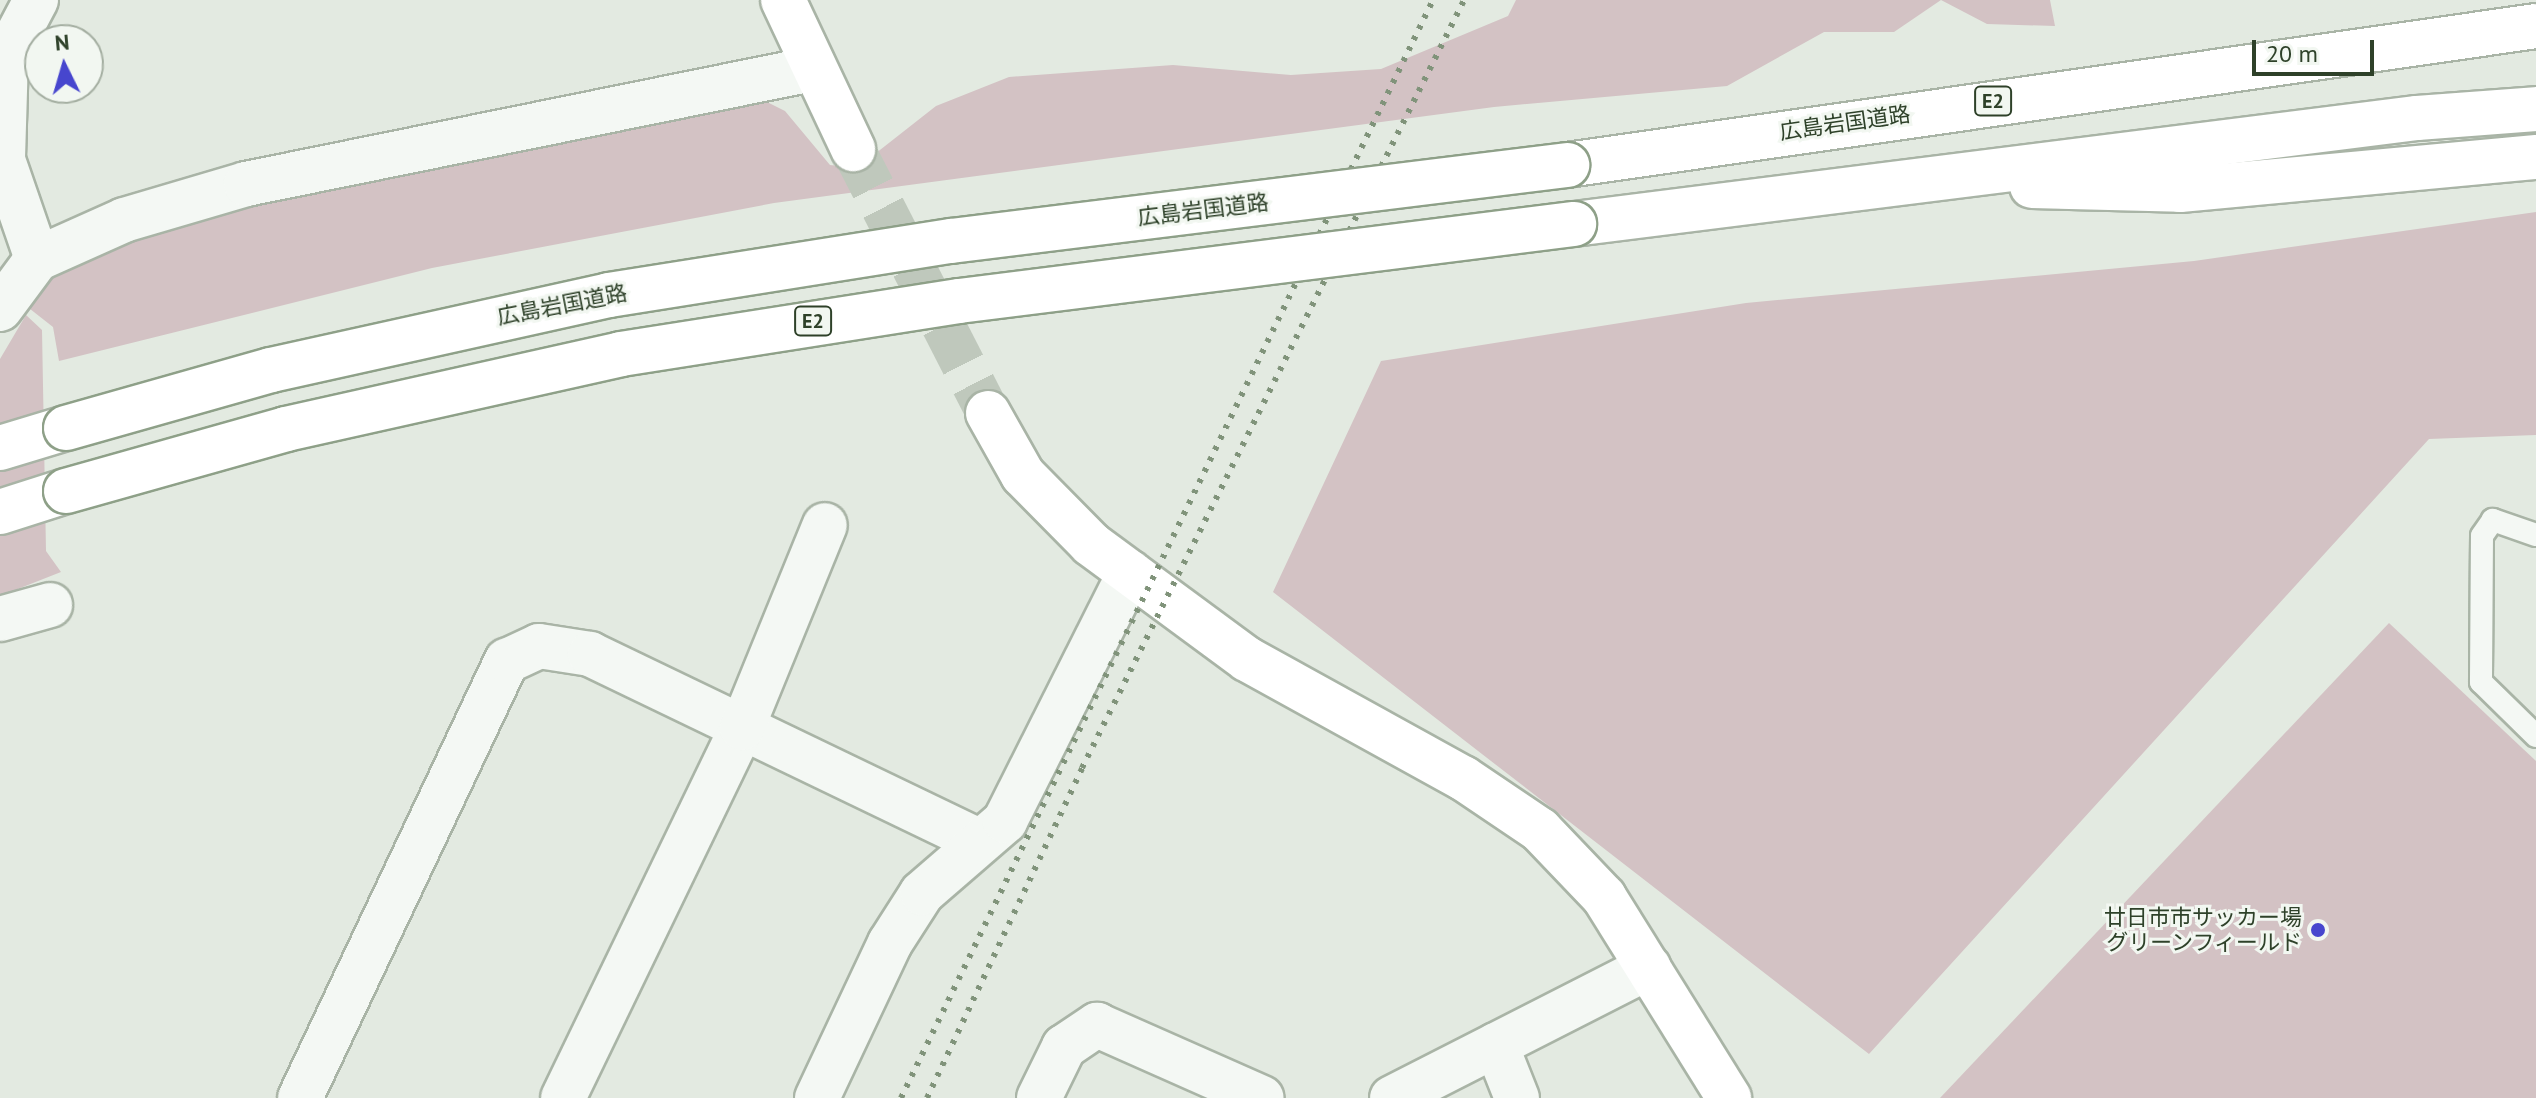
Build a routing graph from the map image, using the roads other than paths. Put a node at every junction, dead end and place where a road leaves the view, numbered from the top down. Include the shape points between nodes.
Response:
1 (36, 0) edge
2 (783, 0) edge
3 (2536, 26) edge
4 (812, 69) junction
5 (2536, 109) edge
6 (853, 149) tunnel mouth
7 (2536, 157) edge
8 (1855, 189) junction
9 (37, 259) junction
10 (0, 309) edge
11 (988, 413) tunnel mouth
12 (0, 448) edge
13 (0, 512) edge
14 (825, 525) dead end
15 (2536, 535) edge
16 (1130, 573) junction
17 (50, 605) dead end
18 (0, 619) edge
19 (742, 728) junction
20 (2536, 736) edge
21 (979, 841) junction
22 (1649, 967) junction
23 (1496, 1045) junction
24 (300, 1098) edge
25 (563, 1098) edge
26 (817, 1098) edge
27 (1039, 1098) edge
28 (1262, 1098) edge
29 (1392, 1098) edge
30 (1517, 1098) edge
31 (1729, 1098) edge

1 - 9 street via 6,57 3,160
2 - 4 main road
3 - 12 main road, 広島岩国道路 / E2, bridge via 1567,165 951,241 609,295 271,370
4 - 6 main road
4 - 9 street via 246,184 124,220
5 - 8 main road, E2 via 2417,118
7 - 8 main road via 2180,190 1968,183
8 - 13 main road, E2, bridge via 959,301 621,354 286,429
9 - 10 street
11 - 16 main road via 1023,475 1055,512
14 - 19 street
15 - 20 lane via 2493,520 2482,536 2481,682
16 - 21 street via 1005,821
16 - 22 main road via 1283,681 1463,778 1528,821 1604,897
17 - 18 street
19 - 21 street
19 - 24 street via 590,654 539,646 507,661
19 - 25 street
21 - 26 street via 914,905
22 - 23 street
22 - 31 main road
23 - 29 street
23 - 30 street
27 - 28 street via 1064,1047 1097,1025

